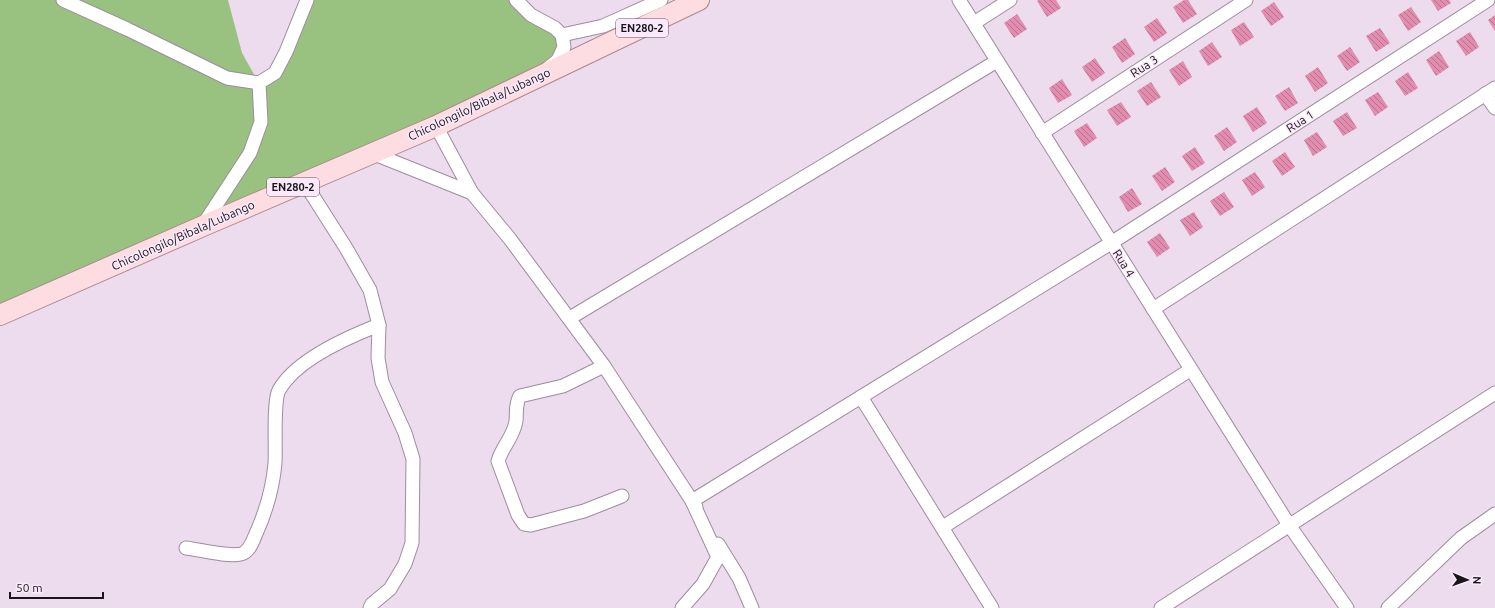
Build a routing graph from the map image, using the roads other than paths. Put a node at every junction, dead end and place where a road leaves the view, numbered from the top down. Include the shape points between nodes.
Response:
1 (64, 0) edge
2 (308, 0) edge
3 (516, 0) edge
4 (661, 0) edge
5 (699, 0) edge
6 (959, 0) edge
7 (1010, 0) edge
8 (1246, 0) edge
9 (1488, 0) edge
10 (974, 23) junction
11 (562, 35) junction
12 (997, 61) junction
13 (539, 76) junction
14 (259, 83) junction
15 (1490, 91) edge
16 (1495, 108) edge
17 (436, 126) junction
18 (1042, 133) junction
19 (372, 153) junction
20 (304, 182) junction
21 (472, 193) junction
22 (203, 226) junction
23 (1111, 243) junction
24 (1153, 309) junction
25 (0, 315) edge
26 (570, 318) junction
27 (379, 325) junction
28 (604, 366) junction
29 (1190, 370) junction
30 (1495, 393) edge
31 (861, 397) junction
32 (622, 496) dead end
33 (692, 501) junction
34 (1495, 514) edge
35 (1289, 525) junction
36 (943, 527) junction
37 (186, 548) dead end
38 (370, 608) edge
39 (682, 608) edge
40 (752, 608) edge
41 (992, 608) edge
42 (1161, 608) edge
43 (1347, 608) edge
44 (1388, 608) edge

1 - 14 street via 227,78
2 - 14 street via 275,73
3 - 11 street via 530,14 555,28
4 - 11 street via 603,26
5 - 13 main road, Chicolongilo/Bibala/Lubango / EN280-2
6 - 10 street, Rua 4
7 - 10 street
8 - 18 street, Rua 3
9 - 23 street, Rua 1
10 - 12 street, Rua 4
11 - 13 street via 564,47 558,60
12 - 18 street, Rua 4
12 - 26 street
13 - 17 main road, Chicolongilo/Bibala/Lubango / EN280-2
14 - 22 street via 261,122 250,153
15 - 16 street
15 - 24 street
17 - 19 main road, Chicolongilo/Bibala/Lubango / EN280-2
17 - 21 street
18 - 23 street, Rua 4
19 - 20 main road, Chicolongilo/Bibala/Lubango / EN280-2
19 - 21 street
20 - 22 main road, Chicolongilo/Bibala/Lubango / EN280-2
20 - 27 street via 370,290
21 - 26 street
22 - 25 main road, Chicolongilo/Bibala/Lubango / EN280-2
23 - 24 street, Rua 4
23 - 31 street, Rua 1
24 - 29 street, Rua 4
26 - 28 street
27 - 37 street via 349,336 309,361 288,378 278,392 271,488 259,527 249,548 242,554 230,555
27 - 38 street via 378,358 382,382 405,433 413,459 412,544 405,564 390,589
28 - 32 street via 563,386 520,396 517,402 516,422 498,461 518,515 524,524 531,525 584,511
28 - 33 street
29 - 35 street, Rua 4
29 - 36 street
30 - 35 street
31 - 33 street, Rua 1
31 - 36 street
33 - 39 street via 718,557 703,584
33 - 40 street via 739,578
34 - 44 street via 1461,538
35 - 42 street
35 - 43 street, Rua 4
36 - 41 street

